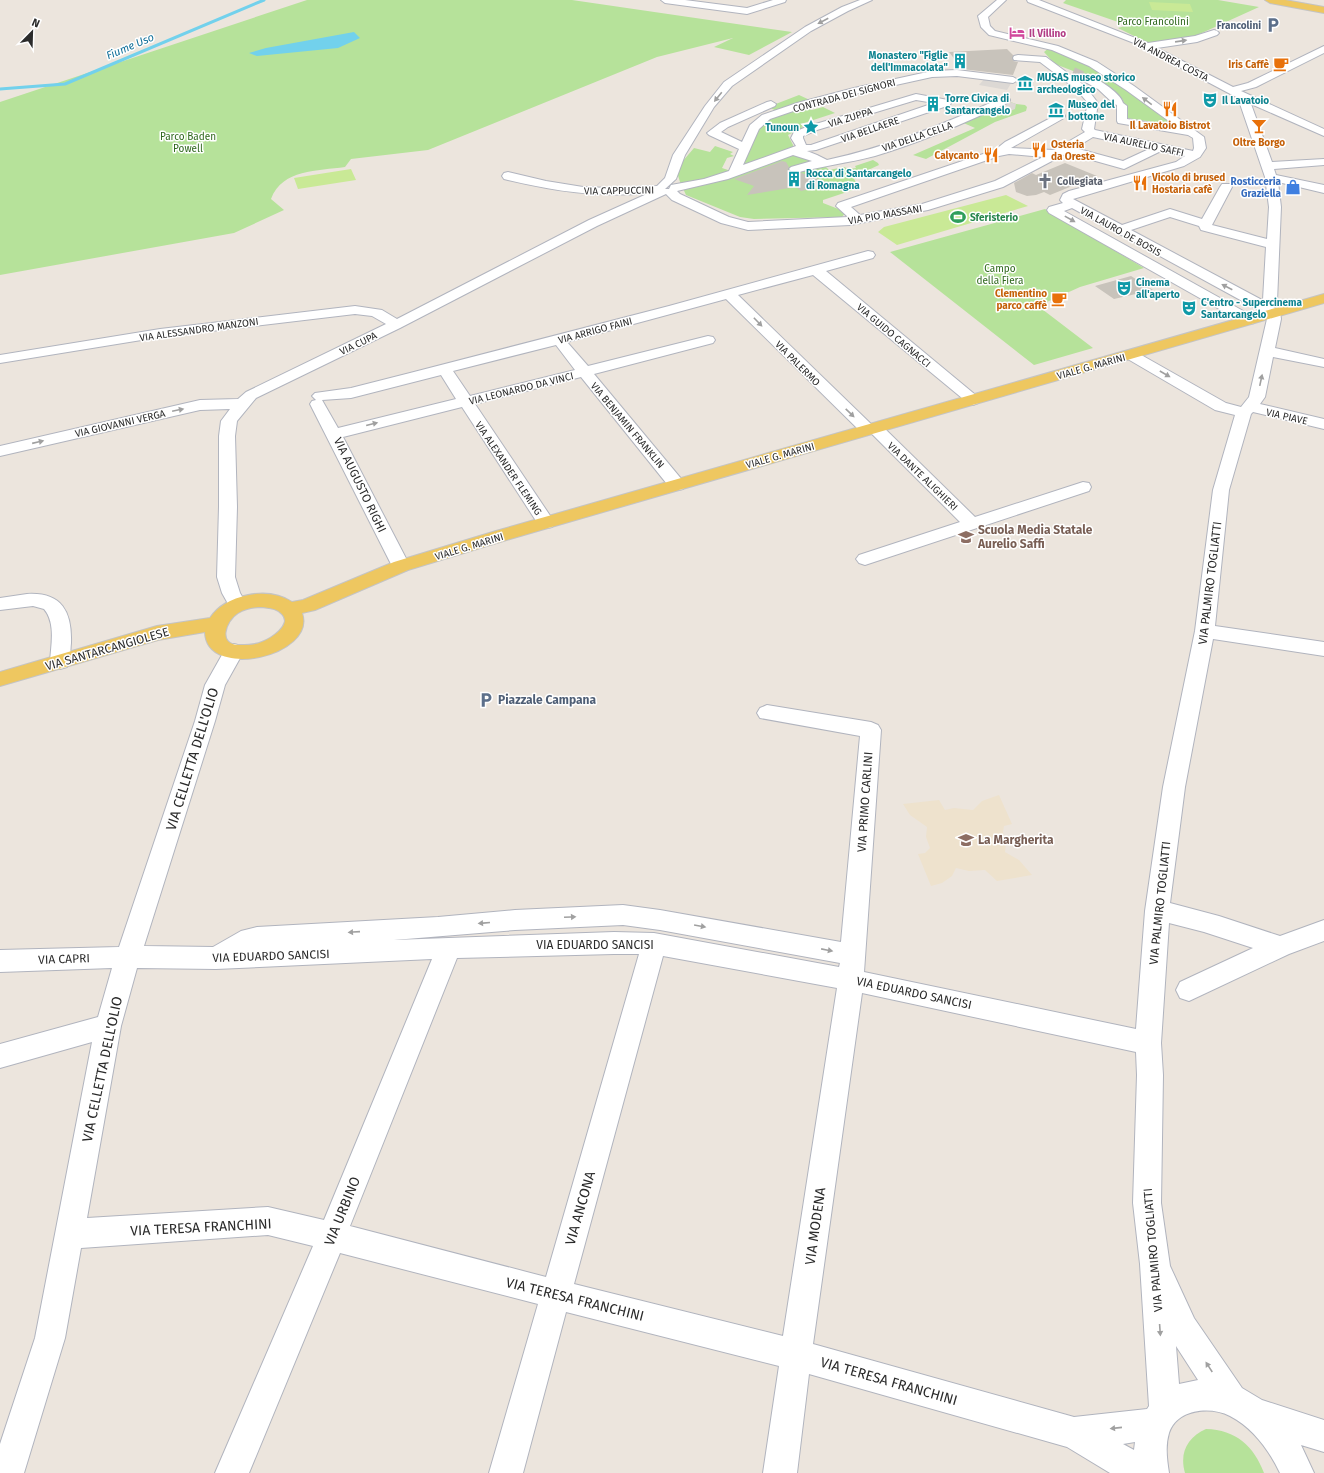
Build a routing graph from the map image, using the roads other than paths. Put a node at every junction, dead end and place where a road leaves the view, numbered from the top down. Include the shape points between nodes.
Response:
1 (782, 0) edge
2 (868, 0) edge
3 (1004, 0) edge
4 (1035, 0) edge
5 (1266, 0) edge
6 (1270, 0) edge
7 (671, 1) edge
8 (1283, 3) junction
9 (858, 4) junction
10 (845, 9) junction
11 (1324, 10) edge
12 (1214, 33) dead end
13 (783, 45) junction
14 (1147, 46) junction
15 (1324, 50) edge
16 (736, 65) dead end
17 (1053, 66) junction
18 (1013, 80) junction
19 (1232, 90) junction
20 (1244, 96) junction
21 (916, 97) joint
22 (783, 99) dead end
23 (969, 107) dead end
24 (984, 110) junction
25 (1060, 116) dead end
26 (1324, 123) edge
27 (1308, 125) junction
28 (882, 126) junction
29 (807, 131) junction
30 (1191, 132) junction
31 (1091, 133) junction
32 (1324, 134) edge
33 (913, 138) junction
34 (831, 142) junction
35 (745, 147) junction
36 (1159, 148) junction
37 (797, 149) junction
38 (1061, 152) junction
39 (997, 153) junction
40 (1196, 155) junction
41 (1324, 162) edge
42 (823, 163) junction
43 (795, 169) dead end
44 (1270, 171) junction
45 (734, 172) junction
46 (508, 176) dead end
47 (551, 187) junction
48 (1226, 187) dead end
49 (667, 188) junction
50 (1324, 189) edge
51 (619, 192) junction
52 (1069, 202) junction
53 (858, 220) junction
54 (1206, 224) junction
55 (1119, 230) junction
56 (1273, 245) junction
57 (868, 255) dead end
58 (1176, 261) junction
59 (1155, 267) junction
60 (816, 270) junction
61 (730, 295) junction
62 (1324, 298) edge
63 (1267, 309) junction
64 (1249, 320) junction
65 (395, 325) junction
66 (708, 340) dead end
67 (563, 345) dead end
68 (1267, 351) junction
69 (1131, 354) junction
70 (0, 359) edge
71 (1324, 363) edge
72 (584, 372) junction
73 (447, 373) dead end
74 (319, 400) joint
75 (973, 400) junction
76 (465, 402) junction
77 (242, 404) junction
78 (1247, 410) junction
79 (1324, 424) edge
80 (871, 429) junction
81 (335, 434) junction
82 (0, 451) edge
83 (677, 485) junction
84 (1083, 487) dead end
85 (546, 523) junction
86 (971, 523) junction
87 (865, 559) dead end
88 (401, 566) junction
89 (0, 604) edge
90 (238, 605) junction
91 (290, 609) junction
92 (216, 624) junction
93 (1205, 631) junction
94 (1324, 649) edge
95 (234, 652) junction
96 (60, 662) junction
97 (0, 679) edge
98 (767, 713) dead end
99 (1158, 911) junction
100 (532, 920) junction
101 (1324, 930) edge
102 (654, 944) junction
103 (532, 946) junction
104 (1280, 947) junction
105 (449, 948) junction
106 (128, 957) junction
107 (216, 958) junction
108 (0, 961) edge
109 (852, 967) junction
110 (1189, 990) dead end
111 (108, 1026) junction
112 (1148, 1043) junction
113 (0, 1056) edge
114 (69, 1234) junction
115 (332, 1236) junction
116 (1155, 1264) junction
117 (556, 1294) junction
118 (796, 1355) junction
119 (1242, 1406) junction
120 (1160, 1416) junction
121 (1074, 1433) junction
122 (1324, 1436) edge
123 (6, 1473) edge
124 (232, 1473) edge
125 (506, 1473) edge
126 (780, 1473) edge
127 (1142, 1473) edge
128 (1152, 1473) edge
129 (1297, 1473) edge

1 - 7 street via 747,11
2 - 9 street
30 -> 3 street via 1092,64 1055,48 992,33 986,27 983,16
4 - 14 street, VIA ANDREA COSTA
5 - 8 main road
6 - 8 main road
8 - 11 main road
9 - 10 street
9 - 10 street via 835,2
10 -> 13 street
14 -> 12 street via 1196,39
13 - 16 street via 769,46
13 -> 49 street via 728,84 710,106 679,154
14 - 19 street, VIA ANDREA COSTA
15 - 19 street via 1252,85
17 - 18 street via 1042,58 1016,56 1021,62
17 - 30 street via 1095,81 1108,91 1120,104 1122,121
17 - 31 street via 1081,88 1093,103 1088,129
18 - 24 street, VIA DELLA CELLA via 1006,95
18 - 35 street, CONTRADA DEI SIGNORI via 957,73 932,74 854,90 766,117 754,127
19 - 20 street, VIA ANDREA COSTA
20 - 27 street, VIA ANDREA COSTA
20 - 44 street
21 - 28 street, VIA BELLAERE via 950,104
21 - 29 street, VIA ZUPPA
22 - 35 street via 740,117 713,133
23 - 24 street
24 - 33 street, VIA DELLA CELLA via 946,128
25 - 39 street
26 - 27 street
27 - 32 street, VIA ANDREA COSTA
28 - 33 street
28 - 34 street, VIA BELLAERE
29 - 34 street
29 - 37 street via 798,134
30 - 40 street via 1198,137 1200,148
31 - 36 street, VIA AURELIO SAFFI
31 - 38 street, VIA PIO MASSANI
33 - 42 street, VIA DELLA CELLA
34 - 37 street, VIA BELLAERE via 812,148
35 - 45 street, CONTRADA DEI SIGNORI
36 - 38 street via 1124,164
36 - 40 street, VIA AURELIO SAFFI
37 - 42 street
37 - 45 street, VIA BELLAERE
38 - 39 street
38 - 53 street, VIA PIO MASSANI via 999,184 924,207
39 - 53 street via 842,206
40 - 52 street via 1180,164 1073,194 1067,197
41 - 44 street
42 - 43 street, VIA DELLA CELLA
44 - 50 street
44 - 56 street via 1275,207
45 - 49 street, VIA BELLAERE via 685,187
46 - 47 street, VIA CAPPUCCINI
47 - 51 street, VIA CAPPUCCINI
47 - 51 street via 586,203
48 - 54 street
49 - 51 street, VIA CAPPUCCINI
49 - 53 street, VIA PIO MASSANI via 676,197 725,220 748,226
49 - 65 street, VIA CUPA via 593,223
52 - 55 street, VIA LAURO DE BOSIS
52 -> 59 street via 1053,210
54 - 55 street via 1170,214
54 - 56 street via 1205,227
55 - 58 street, VIA LAURO DE BOSIS
56 - 63 street via 1270,302
57 - 60 street, VIA ARRIGO FAINI
58 - 59 street
63 -> 58 street, VIA LAURO DE BOSIS
59 - 64 street
60 - 61 street, VIA ARRIGO FAINI
60 - 75 street, VIA GUIDO CAGNACCI
61 - 74 street, VIA ARRIGO FAINI
61 -> 80 street, VIA PALERMO via 797,362
62 - 63 main road, VIALE G. MARINI
63 - 64 main road, VIALE G. MARINI
63 - 68 street, VIA PALMIRO TOGLIATTI via 1274,319
64 - 69 main road, VIALE G. MARINI
65 - 70 street, VIA ALESSANDRO MANZONI via 380,314 355,310 160,333
65 - 77 street, VIA CUPA via 251,395
66 - 72 street, VIA LEONARDO DA VINCI
67 - 72 street, VIA BENJAMIN FRANKLIN
68 - 71 street
78 -> 68 street, VIA PALMIRO TOGLIATTI via 1257,397
69 - 75 main road, VIALE G. MARINI
69 -> 78 street, VIA PIAVE via 1221,407
72 - 76 street, VIA LEONARDO DA VINCI
72 - 83 street, VIA BENJAMIN FRANKLIN
73 - 76 street, VIA ALEXANDER FLEMING
74 - 81 street, VIA AUGUSTO RIGHI
75 - 80 main road, VIALE G. MARINI
81 -> 76 street, VIA LEONARDO DA VINCI
76 - 85 street, VIA ALEXANDER FLEMING
82 -> 77 street, VIA GIOVANNI VERGA via 200,405
77 - 90 street, VIA CUPA via 229,422 227,436 226,577
78 - 79 street, VIA PIAVE
78 - 93 street, VIA PALMIRO TOGLIATTI via 1221,490
80 - 83 main road, VIALE G. MARINI
80 - 86 street, VIA DANTE ALIGHIERI
81 - 88 street, VIA AUGUSTO RIGHI
83 - 85 main road, VIALE G. MARINI
84 - 86 street
85 - 88 main road, VIALE G. MARINI
86 - 87 street
88 - 91 main road, VIALE G. MARINI
89 - 96 street via 30,601 51,604 58,613 60,623
90 - 91 main road via 250,601 273,600
90 - 92 main road via 221,617
91 - 95 main road via 294,616 294,624 283,641 259,651
92 - 95 main road via 214,633 217,641
92 - 96 main road, VIA SANTARCANGIOLESE via 158,634
93 - 94 street
93 - 99 street, VIA PALMIRO TOGLIATTI via 1174,787
95 - 106 street, VIA CELLETTA DELL'OLIO via 215,685
96 - 97 main road, VIA SANTARCANGIOLESE
98 - 109 street, VIA PRIMO CARLINI via 871,730
99 - 104 street via 1199,919
99 - 112 street, VIA PALMIRO TOGLIATTI
100 - 103 street
100 -> 107 street via 258,937 250,938
100 -> 109 street via 623,915 694,925
101 - 104 street
102 - 103 street, VIA EDUARDO SANCISI
102 - 109 street, VIA EDUARDO SANCISI
102 - 117 street, VIA ANCONA
103 - 105 street, VIA EDUARDO SANCISI
104 - 110 street
105 - 107 street, VIA EDUARDO SANCISI
105 - 115 street, VIA URBINO
106 - 107 street, VIA EDUARDO SANCISI
106 - 108 street, VIA CAPRI
106 - 111 street, VIA CELLETTA DELL'OLIO
109 - 112 street, VIA EDUARDO SANCISI
109 - 118 street, VIA MODENA
111 - 113 street
111 - 114 street, VIA CELLETTA DELL'OLIO
112 - 116 street, VIA PALMIRO TOGLIATTI via 1150,1075 1147,1203
114 - 115 street, VIA TERESA FRANCHINI via 268,1221
114 - 123 street, VIA CELLETTA DELL'OLIO via 50,1338
115 - 117 street, VIA TERESA FRANCHINI
115 - 124 street, VIA URBINO
119 -> 116 street via 1183,1329
116 -> 120 street, VIA PALMIRO TOGLIATTI
117 - 118 street, VIA TERESA FRANCHINI
117 - 125 street, VIA ANCONA
118 - 121 street, VIA TERESA FRANCHINI
118 - 126 street, VIA MODENA
119 - 120 street via 1206,1394 1183,1397
119 - 122 street
119 - 129 street via 1275,1433 1291,1457
120 -> 121 street
120 - 128 street, VIA PALMIRO TOGLIATTI via 1150,1442
121 - 127 street

